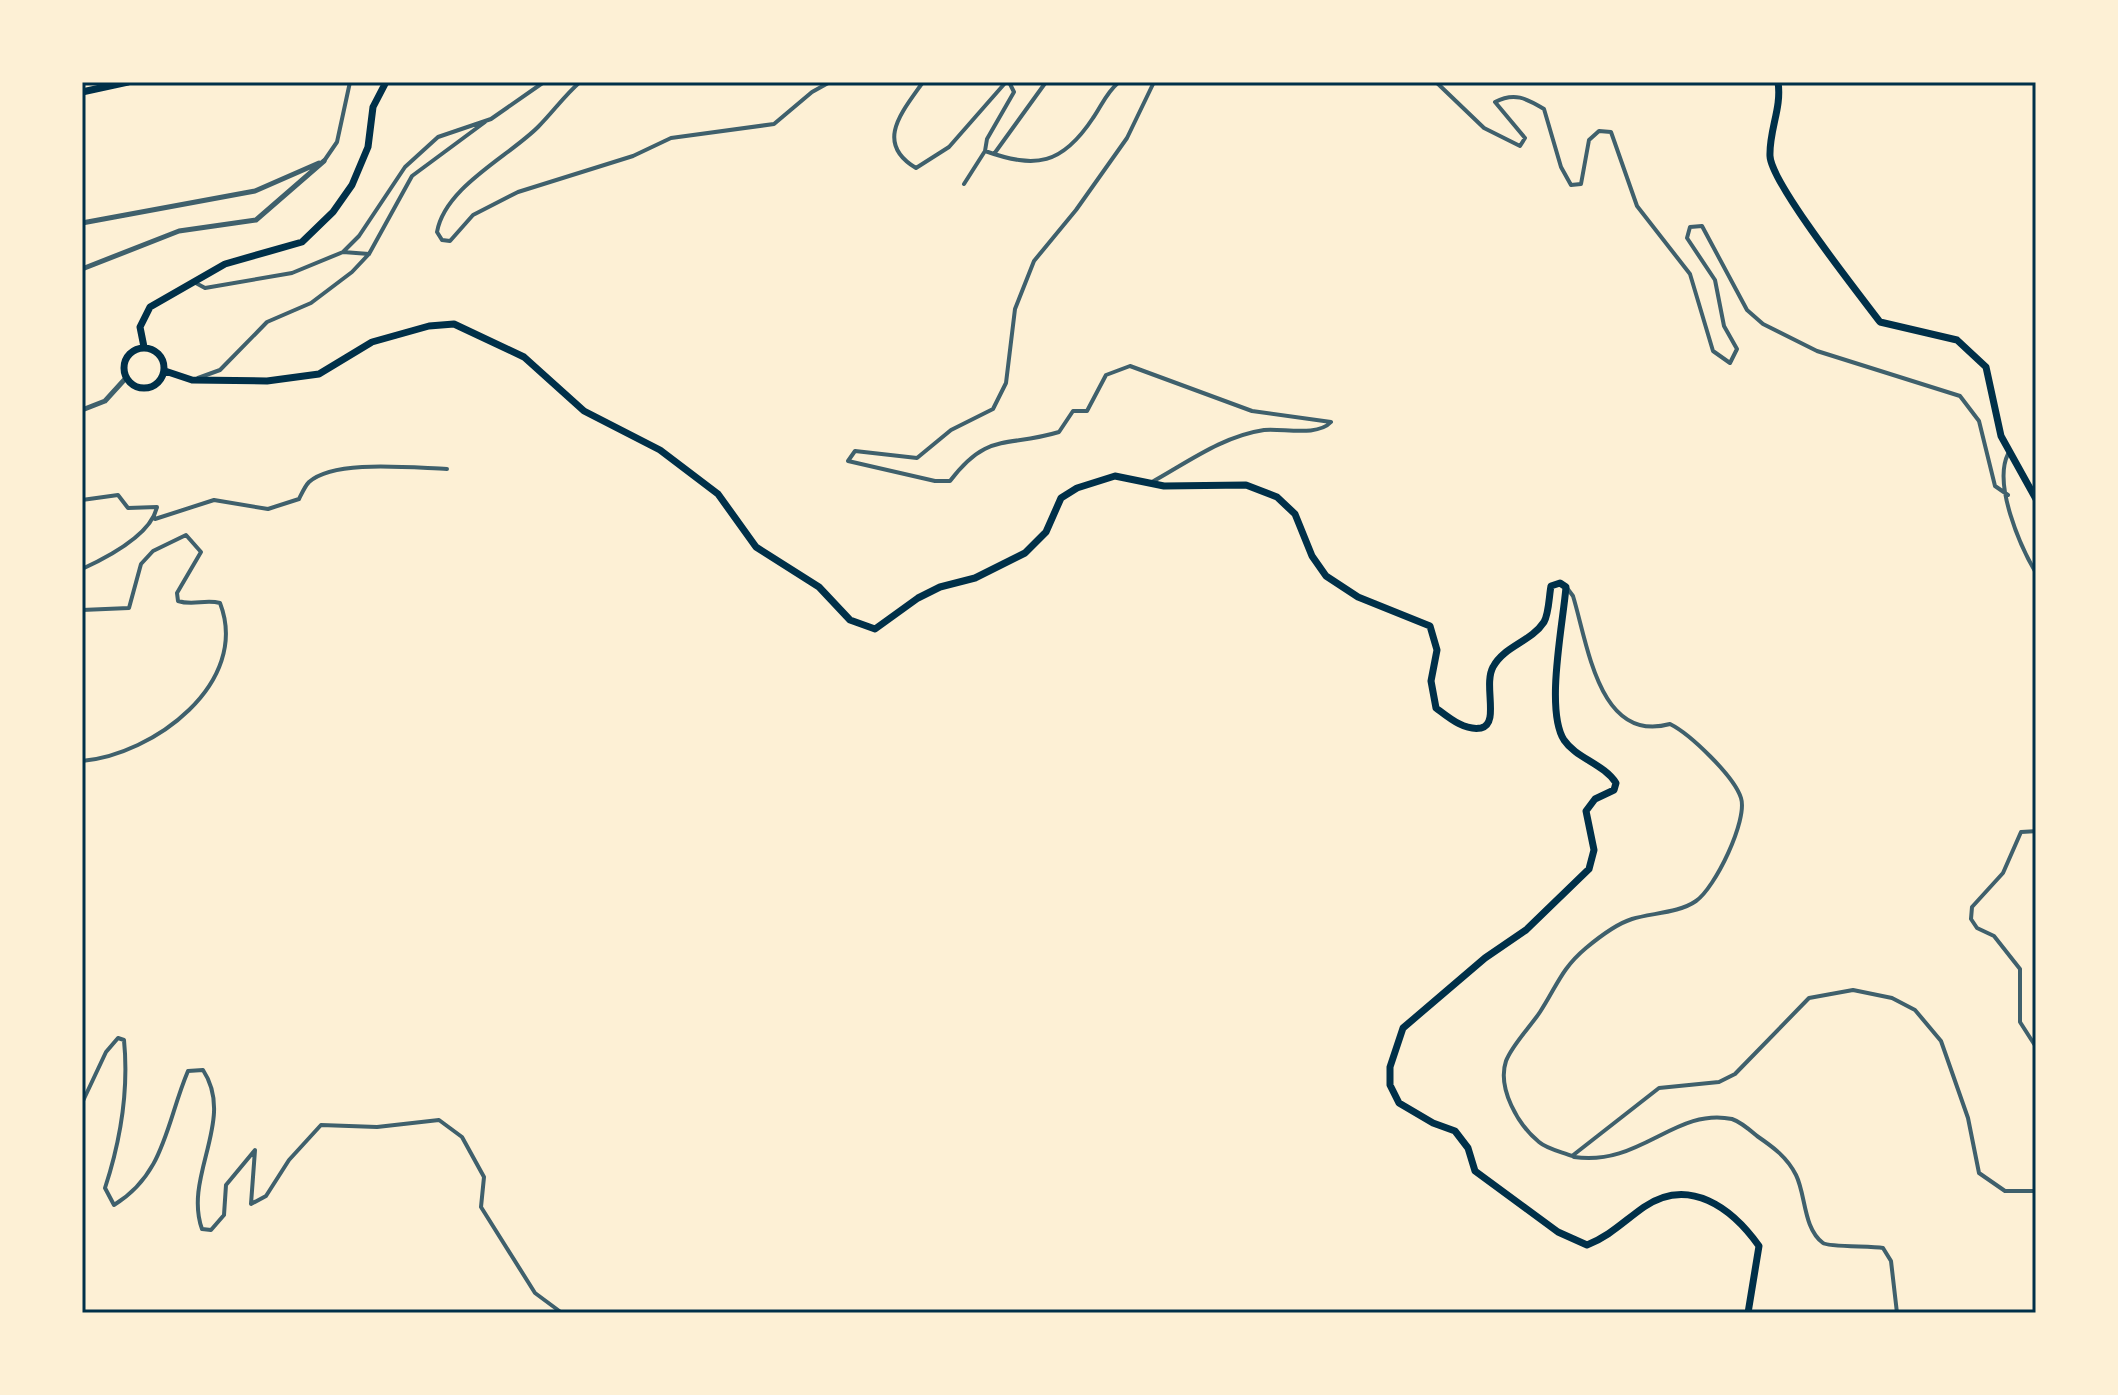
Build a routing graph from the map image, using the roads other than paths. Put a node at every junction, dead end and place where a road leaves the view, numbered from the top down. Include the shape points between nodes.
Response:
1 (128, 82) edge
2 (350, 82) edge
3 (386, 82) edge
4 (544, 82) edge
5 (580, 82) edge
6 (830, 82) edge
7 (923, 82) edge
8 (1008, 82) edge
9 (1046, 82) edge
10 (1119, 82) edge
11 (1154, 82) edge
12 (1436, 82) edge
13 (1778, 82) edge
14 (82, 92) edge
15 (491, 119) junction
16 (985, 151) junction
17 (994, 154) junction
18 (324, 161) junction
19 (964, 184) dead end
20 (82, 223) edge
21 (343, 252) junction
22 (369, 254) junction
23 (82, 269) edge
24 (192, 281) junction
25 (144, 347) junction
26 (165, 371) junction
27 (125, 379) junction
28 (192, 380) junction
29 (82, 410) edge
30 (2008, 454) junction
31 (447, 469) dead end
32 (1151, 483) junction
33 (2008, 495) junction
34 (2036, 499) edge
35 (82, 500) edge
36 (155, 519) junction
37 (82, 569) edge
38 (2036, 573) edge
39 (1566, 587) junction
40 (82, 610) edge
41 (82, 761) edge
42 (2036, 831) edge
43 (2036, 1047) edge
44 (82, 1103) edge
45 (1572, 1156) junction
46 (2036, 1191) edge
47 (562, 1313) edge
48 (1748, 1313) edge
49 (1897, 1313) edge

1 - 14 main road
2 - 18 street via 337,142
3 - 24 main road via 373,107 368,147 333,212 302,242 225,264
4 - 15 street
5 - 6 street via 539,126 470,182 439,220 442,240 450,241 473,215 518,192 633,156 671,138 774,124
7 - 8 street via 901,115 893,139 900,159 916,168 949,147
8 - 16 street via 1014,92
9 - 17 street
10 - 17 street via 1062,154 1042,162
11 - 32 street via 1118,151 1034,261 1015,309 1006,383 993,409 951,430 917,458 855,451 848,461 950,481 985,446 1059,432 1073,411 1087,411 1106,375 1130,366 1252,411 1331,422 1316,429 1234,436
12 - 33 street via 1484,128 1520,146 1525,138 1495,102 1508,95 1544,109 1571,185 1581,184 1589,140 1599,131 1611,132 1637,206 1690,274 1713,351 1730,363 1737,349 1724,326 1715,280 1687,238 1690,227 1702,226 1747,310 1763,324 1817,351 1960,396 1979,421 1995,486
13 - 30 main road via 1781,99 1770,158 1786,189 1880,322 1957,340 1986,367
15 - 21 street via 438,137 405,167
15 - 22 street via 412,176
16 - 17 street
16 - 19 street
18 - 20 street via 255,191
18 - 23 street via 256,220 179,231
21 - 22 street
21 - 24 street via 292,273 205,288
22 - 28 street via 311,303 267,322 220,370
24 - 25 main road via 150,307 140,327
25 - 26 main road via 160,354
25 - 27 main road via 126,357
26 - 27 main road via 148,389
26 - 28 main road
27 - 29 street via 105,401
28 - 32 main road via 267,381 319,374 372,342 454,324 524,357 584,411 660,450 718,494 756,547 819,587 850,620 875,629 918,598 1025,553 1046,532 1061,498 1077,488 1115,476
30 - 33 street via 2003,465
30 - 34 main road
31 - 36 street via 379,466 322,475 307,483 299,499 268,509 214,500
32 - 39 main road via 1246,485 1288,504 1326,576 1358,597 1430,626 1437,650 1431,681 1436,708 1459,725 1481,728 1489,723 1492,669 1501,655 1544,621 1551,586
33 - 38 street via 2016,539
35 - 36 street via 118,495 128,508 157,507
36 - 37 street
39 - 45 street via 1606,697 1621,718 1636,726 1655,729 1670,724 1681,730 1741,798 1729,852 1696,902 1628,920 1586,948 1560,971 1546,1002 1507,1058 1503,1075 1514,1112 1540,1143
39 - 48 main road via 1555,720 1566,743 1616,783 1586,811 1594,850 1589,869 1526,930 1464,974 1403,1028 1390,1067 1390,1085 1399,1103 1455,1131 1468,1148 1475,1171 1545,1223 1587,1245 1610,1236 1646,1205 1678,1193 1701,1196 1735,1217 1759,1246
40 - 41 street via 129,608 141,564 153,551 186,535 201,552 177,593 178,601 220,603 225,616 219,668 201,696 152,739
42 - 43 street via 2021,832 2003,873 1972,907 1971,919 1994,936 2020,969 2020,1022
44 - 47 street via 106,1052 118,1038 124,1040 126,1089 119,1145 105,1188 114,1205 137,1191 154,1168 188,1071 203,1070 216,1089 195,1209 202,1229 211,1230 224,1215 226,1185 255,1150 251,1204 266,1196 321,1125 377,1127 439,1120 462,1137 484,1177 481,1207 535,1293
45 - 46 street via 1659,1088 1719,1082 1735,1074 1809,998 1853,990 1892,998 1915,1010 1941,1041 1968,1118 1979,1173 2005,1191
45 - 49 street via 1596,1160 1631,1152 1671,1129 1707,1117 1735,1120 1787,1160 1809,1224 1822,1243 1883,1248 1891,1261

